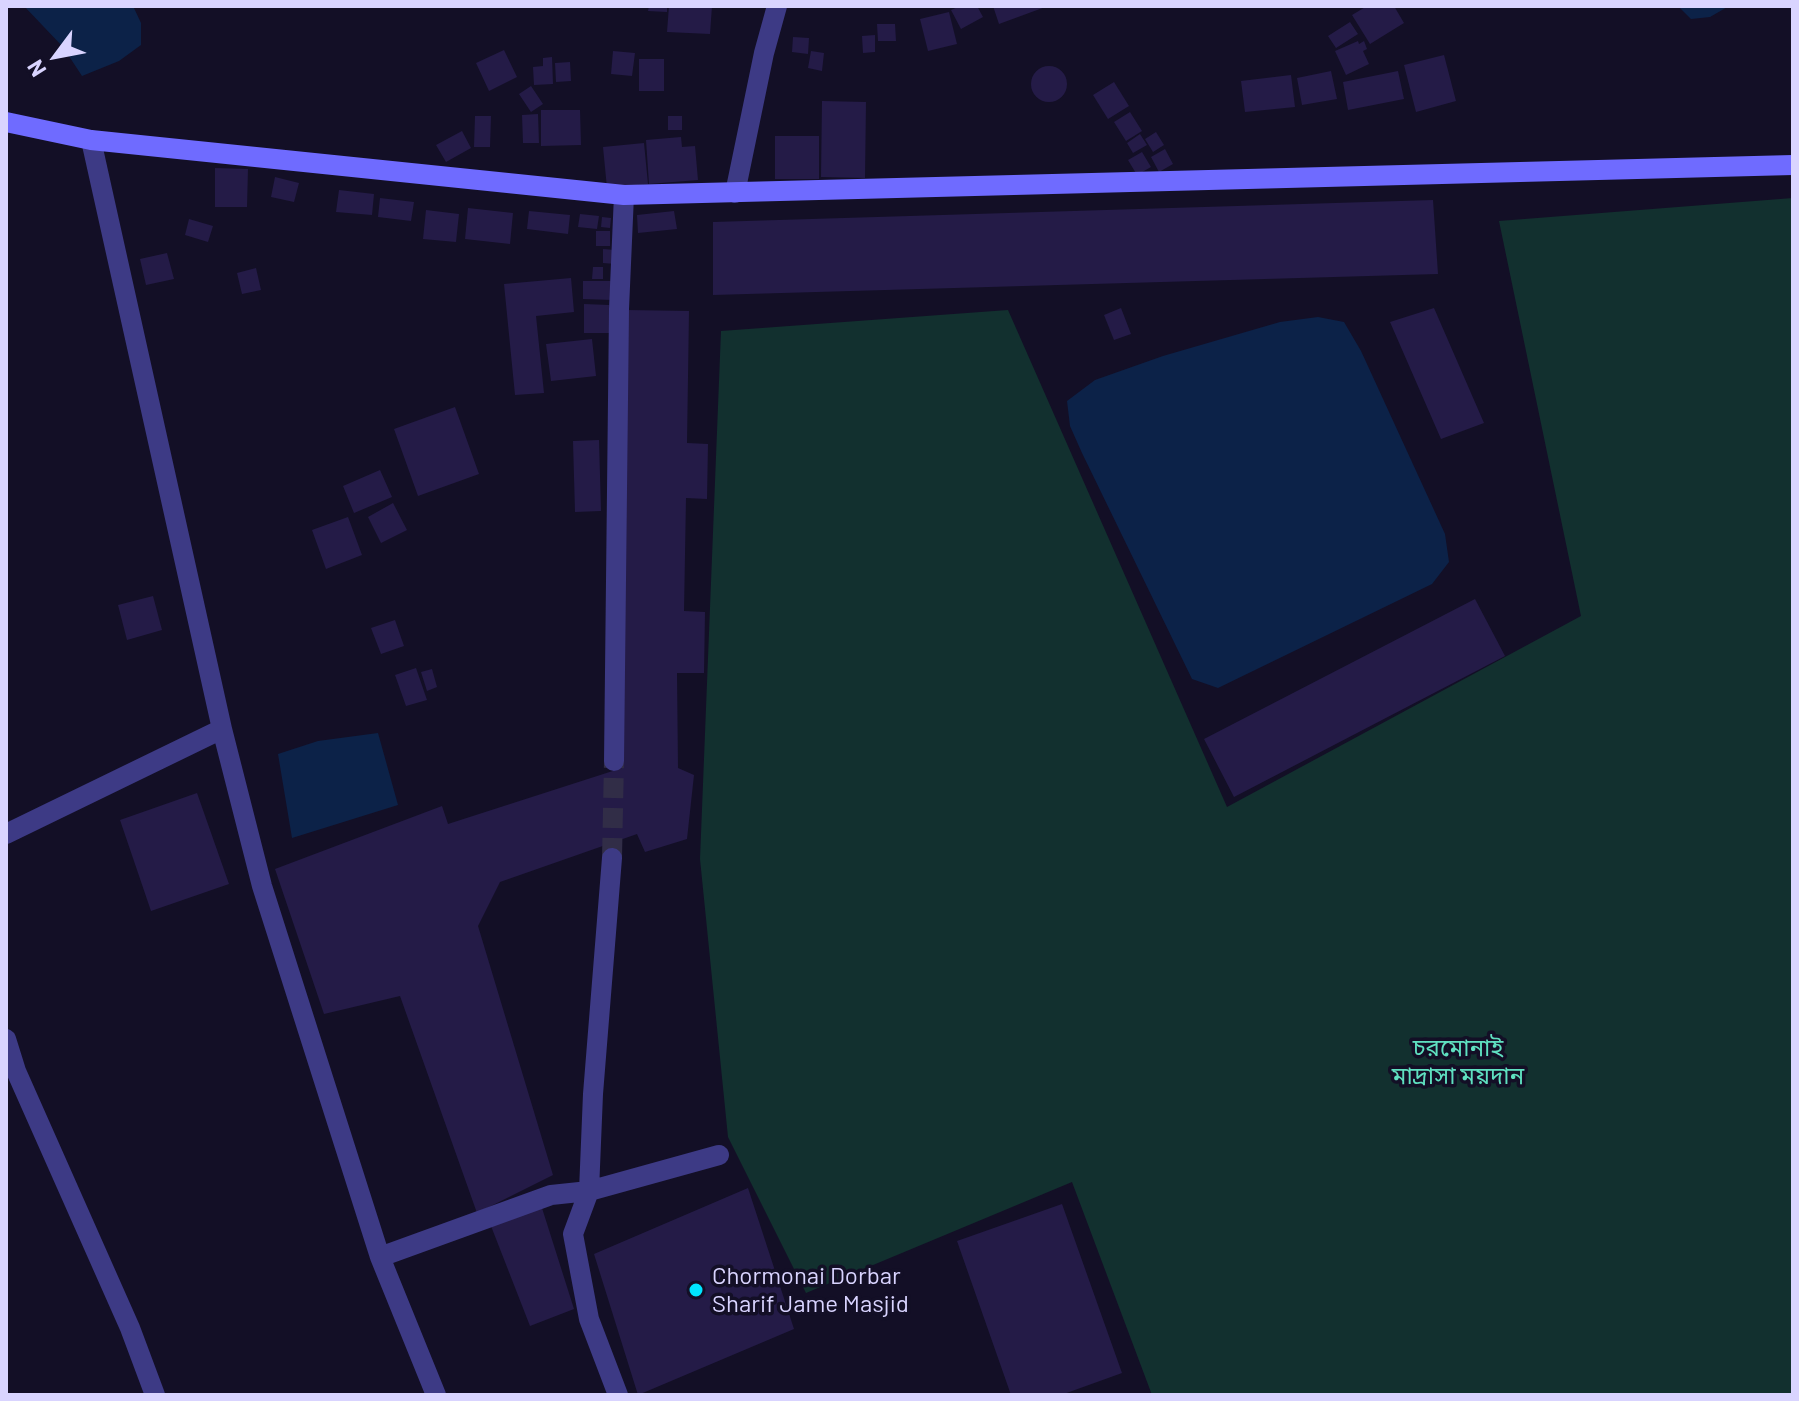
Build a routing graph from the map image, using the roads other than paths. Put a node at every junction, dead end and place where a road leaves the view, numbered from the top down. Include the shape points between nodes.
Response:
1 (777, 6) edge
2 (6, 122) edge
3 (91, 140) junction
4 (1793, 165) edge
5 (735, 193) junction
6 (624, 195) junction
7 (222, 729) junction
8 (614, 761) tunnel mouth
9 (6, 834) edge
10 (612, 858) tunnel mouth
11 (6, 1039) edge
12 (719, 1155) dead end
13 (589, 1191) junction
14 (380, 1257) junction
15 (155, 1395) edge
16 (436, 1395) edge
17 (618, 1395) edge

1 - 5 street
2 - 3 main road
3 - 6 main road
3 - 7 street
4 - 5 main road
5 - 6 main road
6 - 8 street
7 - 9 street
7 - 14 street via 262,886
10 - 13 street
11 - 15 street
12 - 13 street
13 - 14 street via 551,1195
13 - 17 street via 573,1234 589,1319
14 - 16 street

